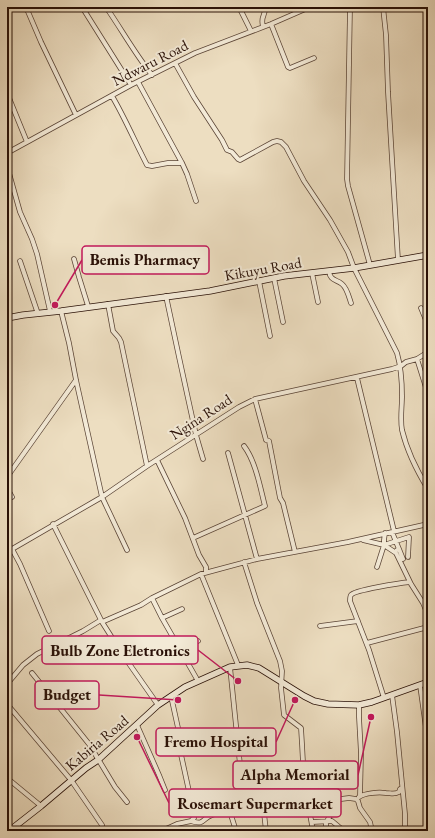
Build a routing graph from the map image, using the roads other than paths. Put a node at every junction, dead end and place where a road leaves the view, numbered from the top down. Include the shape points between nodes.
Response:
1 (26, 7) edge
2 (82, 7) edge
3 (106, 7) edge
4 (238, 7) edge
5 (265, 7) edge
6 (310, 7) edge
7 (350, 7) edge
8 (383, 7) edge
9 (304, 8) edge
10 (271, 24) junction
11 (263, 26) junction
12 (251, 31) junction
13 (7, 41) edge
14 (7, 44) edge
15 (314, 58) dead end
16 (175, 63) junction
17 (152, 75) junction
18 (138, 82) junction
19 (131, 85) junction
20 (7, 93) edge
21 (112, 96) junction
22 (76, 115) junction
23 (27, 142) junction
24 (7, 153) edge
25 (182, 164) junction
26 (7, 166) edge
27 (196, 201) dead end
28 (428, 255) edge
29 (74, 259) dead end
30 (398, 260) junction
31 (20, 261) dead end
32 (370, 265) junction
33 (354, 268) junction
34 (329, 271) junction
35 (312, 273) junction
36 (274, 278) junction
37 (259, 281) junction
38 (166, 296) junction
39 (318, 302) dead end
40 (351, 303) dead end
41 (108, 304) junction
42 (88, 306) junction
43 (421, 308) dead end
44 (50, 311) junction
45 (60, 311) junction
46 (37, 313) junction
47 (7, 316) edge
48 (283, 322) dead end
49 (428, 325) edge
50 (270, 336) dead end
51 (428, 352) edge
52 (417, 359) junction
53 (401, 366) junction
54 (357, 378) junction
55 (76, 380) junction
56 (428, 394) edge
57 (254, 399) junction
58 (196, 435) junction
59 (244, 446) dead end
60 (228, 454) dead end
61 (203, 459) dead end
62 (157, 460) junction
63 (147, 466) junction
64 (7, 477) edge
65 (7, 488) edge
66 (428, 489) edge
67 (12, 497) dead end
68 (102, 497) junction
69 (245, 515) junction
70 (53, 524) junction
71 (428, 524) edge
72 (393, 532) junction
73 (385, 533) junction
74 (193, 538) junction
75 (361, 539) junction
76 (396, 541) junction
77 (384, 545) junction
78 (12, 549) junction
79 (399, 549) junction
80 (127, 550) dead end
81 (392, 551) junction
82 (7, 552) edge
83 (295, 552) junction
84 (257, 559) junction
85 (244, 562) junction
86 (377, 567) dead end
87 (206, 572) junction
88 (201, 574) junction
89 (410, 582) junction
90 (152, 598) junction
91 (182, 609) dead end
92 (428, 615) edge
93 (162, 618) junction
94 (102, 621) junction
95 (358, 621) junction
96 (320, 626) dead end
97 (428, 627) edge
98 (49, 631) dead end
99 (198, 641) dead end
100 (367, 644) junction
101 (180, 649) junction
102 (238, 665) junction
103 (230, 667) junction
104 (32, 673) dead end
105 (198, 681) junction
106 (281, 682) junction
107 (428, 682) edge
108 (7, 684) edge
109 (420, 685) junction
110 (392, 695) junction
111 (171, 696) junction
112 (384, 698) junction
113 (7, 704) edge
114 (158, 705) junction
115 (359, 705) junction
116 (137, 725) junction
117 (428, 742) edge
118 (98, 760) junction
119 (7, 778) edge
120 (71, 780) junction
121 (304, 781) junction
122 (242, 784) dead end
123 (402, 788) junction
124 (165, 790) dead end
125 (306, 790) junction
126 (360, 796) junction
127 (341, 799) junction
128 (357, 800) junction
129 (127, 802) dead end
130 (41, 806) junction
131 (264, 812) junction
132 (229, 813) junction
133 (191, 821) junction
134 (327, 821) junction
135 (312, 822) junction
136 (102, 825) dead end
137 (9, 829) edge
138 (158, 831) edge
139 (236, 831) edge
140 (266, 831) edge
141 (313, 831) edge
142 (326, 831) edge
143 (344, 831) edge
144 (372, 831) edge
145 (405, 831) edge

1 - 22 street
2 - 19 street
3 - 17 street
4 - 12 street
5 - 11 street
6 - 9 street, Ndwaru Road
7 - 32 street via 347,179
8 - 30 street
9 - 10 street, Ndwaru Road
10 - 11 street, Ndwaru Road
10 - 15 street via 288,67
11 - 12 street, Ndwaru Road
12 - 16 street, Ndwaru Road
13 - 14 street
16 - 17 street, Ndwaru Road
16 - 33 street via 227,150 238,159 277,141 286,147 348,252
17 - 18 street, Ndwaru Road
18 - 19 street, Ndwaru Road
18 - 25 street
19 - 21 street, Ndwaru Road
20 - 23 street
21 - 22 street, Ndwaru Road
21 - 25 street via 147,165
22 - 23 street, Ndwaru Road
23 - 24 street, Ndwaru Road
25 - 27 street
26 - 44 street via 20,212 37,254
28 - 30 main road, Kikuyu Road
29 - 42 street
30 - 32 main road, Kikuyu Road
31 - 46 street
32 - 33 main road, Kikuyu Road
33 - 34 main road, Kikuyu Road
33 - 53 street via 394,346
34 - 35 main road, Kikuyu Road
34 - 40 street via 332,278 342,283
35 - 36 main road, Kikuyu Road
35 - 39 street
36 - 37 main road, Kikuyu Road
36 - 48 street
37 - 38 main road, Kikuyu Road via 210,291
37 - 50 street
38 - 41 main road, Kikuyu Road
38 - 58 street
41 - 42 main road, Kikuyu Road
41 - 63 street via 113,331 121,342
42 - 45 main road, Kikuyu Road
43 - 49 street
44 - 45 main road, Kikuyu Road
44 - 46 main road, Kikuyu Road
45 - 55 street
46 - 47 main road, Kikuyu Road
51 - 52 street, Ngina Road
52 - 53 street, Ngina Road
52 - 56 street
53 - 54 street, Ngina Road
53 - 66 street via 402,429 408,448
54 - 57 street, Ngina Road
54 - 72 street
55 - 64 street
55 - 68 street
57 - 58 street, Ngina Road
57 - 83 street via 266,440 269,441 280,498 284,503
58 - 61 street
58 - 62 street, Ngina Road
59 - 69 street via 253,462 266,506
60 - 69 street
62 - 63 street, Ngina Road
62 - 74 street
63 - 68 street, Ngina Road
65 - 67 street
68 - 70 street, Ngina Road
68 - 80 street
69 - 74 street
69 - 84 street
70 - 78 street, Ngina Road
70 - 94 street
71 - 72 street
72 - 73 street
72 - 76 street
73 - 75 street
73 - 77 street
74 - 87 street
75 - 77 street
75 - 83 street
76 - 77 street
76 - 79 street
76 - 79 street via 408,536 405,558
77 - 81 street
77 - 86 street
78 - 82 street, Ngina Road
78 - 98 street
79 - 81 street
81 - 89 street via 396,553
83 - 84 street
84 - 85 street
85 - 87 street
85 - 106 street via 280,662
87 - 88 street
88 - 90 street
88 - 102 street
89 - 92 street
89 - 95 street via 352,594 350,601
90 - 93 street
90 - 94 street
91 - 93 street
93 - 101 street
94 - 108 street via 37,654 23,665
94 - 114 street
95 - 96 street
95 - 100 street
97 - 100 street
99 - 101 street
100 - 112 street
101 - 105 street
102 - 103 main road, Kabiria Road
102 - 106 main road, Kabiria Road via 247,664 259,668
103 - 105 main road, Kabiria Road
103 - 122 street
104 - 118 street via 89,744
105 - 111 main road, Kabiria Road
106 - 115 main road, Kabiria Road via 314,701
106 - 121 street via 284,715 301,728
107 - 109 main road, Kabiria Road
109 - 110 main road, Kabiria Road
109 - 117 street
110 - 112 main road, Kabiria Road
110 - 123 street
111 - 114 main road, Kabiria Road
111 - 133 street via 194,818
112 - 115 main road, Kabiria Road
113 - 120 street
114 - 116 main road, Kabiria Road
115 - 126 street
116 - 118 main road, Kabiria Road
116 - 124 street
118 - 120 main road, Kabiria Road
118 - 129 street
119 - 130 street
120 - 130 main road, Kabiria Road
120 - 136 street
121 - 125 street
121 - 131 street via 302,785 271,793
123 - 126 street via 396,794
123 - 145 street
125 - 127 street via 323,789 325,799
125 - 135 street
126 - 128 street
127 - 128 street
127 - 134 street
128 - 144 street via 370,822
130 - 137 main road, Kabiria Road
131 - 132 street via 259,814 240,810
131 - 140 street
132 - 133 street via 211,815 203,822
132 - 139 street
133 - 138 street
134 - 135 street
134 - 142 street
134 - 143 street via 332,821
135 - 141 street

